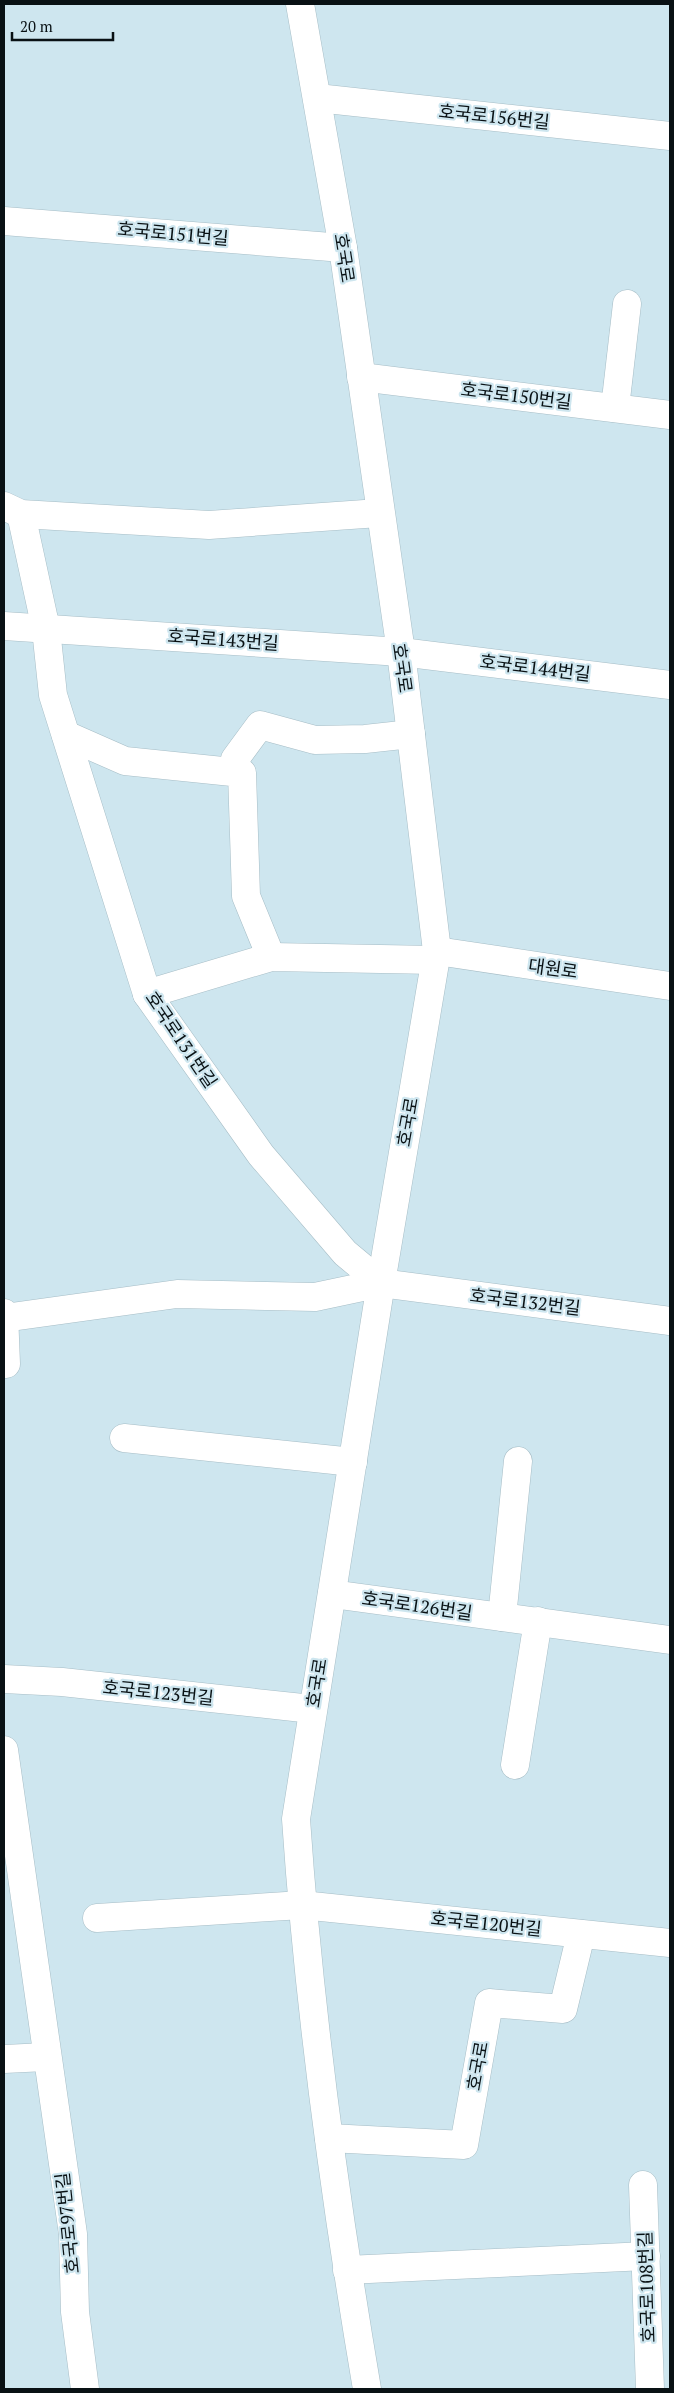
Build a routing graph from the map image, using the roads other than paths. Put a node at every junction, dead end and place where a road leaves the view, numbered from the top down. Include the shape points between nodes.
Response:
1 (300, 4) edge
2 (317, 98) junction
3 (670, 136) edge
4 (4, 221) edge
5 (343, 248) junction
6 (627, 304) dead end
7 (361, 377) junction
8 (615, 408) junction
9 (670, 415) edge
10 (12, 510) edge
11 (379, 513) junction
12 (4, 626) edge
13 (46, 629) junction
14 (400, 652) junction
15 (670, 685) edge
16 (411, 734) junction
17 (66, 735) junction
18 (232, 772) junction
19 (436, 956) junction
20 (272, 957) junction
21 (670, 986) edge
22 (147, 994) junction
23 (381, 1283) junction
24 (4, 1315) edge
25 (670, 1321) edge
26 (4, 1364) edge
27 (124, 1438) dead end
28 (518, 1461) dead end
29 (353, 1462) junction
30 (332, 1594) junction
31 (502, 1617) junction
32 (538, 1622) junction
33 (670, 1640) edge
34 (4, 1679) edge
35 (312, 1709) junction
36 (4, 1750) edge
37 (515, 1765) dead end
38 (302, 1905) junction
39 (97, 1918) dead end
40 (580, 1934) junction
41 (670, 1943) edge
42 (46, 2057) junction
43 (4, 2059) edge
44 (329, 2138) junction
45 (643, 2185) dead end
46 (646, 2256) junction
47 (347, 2270) junction
48 (85, 2389) edge
49 (366, 2389) edge
50 (650, 2389) edge

1 - 2 street, 호국로
2 - 3 street, 호국로156번길
2 - 5 street, 호국로
4 - 5 street, 호국로151번길
5 - 7 street, 호국로
6 - 8 street
7 - 8 street, 호국로150번길
7 - 11 street, 호국로
8 - 9 street, 호국로150번길
10 - 11 street via 209,524
10 - 13 street
11 - 14 street, 호국로
12 - 13 street, 호국로143번길
13 - 14 street, 호국로143번길
13 - 17 street, 호국로131번길 via 54,694
14 - 15 street, 호국로144번길
14 - 16 street, 호국로
16 - 18 street via 316,740 260,725 235,759
16 - 19 street, 호국로
17 - 18 street via 125,761
17 - 22 street, 호국로131번길
18 - 20 street via 242,773 246,896
19 - 20 street
19 - 21 street, 대원로
19 - 23 street, 호국로
20 - 22 street
22 - 23 street, 호국로131번길 via 262,1155 344,1253
23 - 24 street via 315,1298 177,1294
23 - 25 street, 호국로132번길
23 - 29 street, 호국로
24 - 26 street
27 - 29 street
28 - 31 street
29 - 30 street, 호국로
30 - 31 street, 호국로126번길
30 - 35 street, 호국로
31 - 32 street, 호국로126번길
32 - 33 street, 호국로126번길
32 - 37 street
34 - 35 street, 호국로123번길 via 62,1682
35 - 38 street, 호국로 via 296,1819
36 - 42 street, 호국로97번길
38 - 39 street
38 - 40 street, 호국로120번길
38 - 44 street, 호국로
40 - 41 street, 호국로120번길
40 - 44 street, 호국로 via 563,2009 489,2003 464,2145
42 - 43 street
42 - 48 street, 호국로97번길 via 73,2234 75,2312
44 - 47 street, 호국로
45 - 46 street, 호국로108번길
46 - 47 street
46 - 50 street, 호국로108번길
47 - 49 street, 호국로

